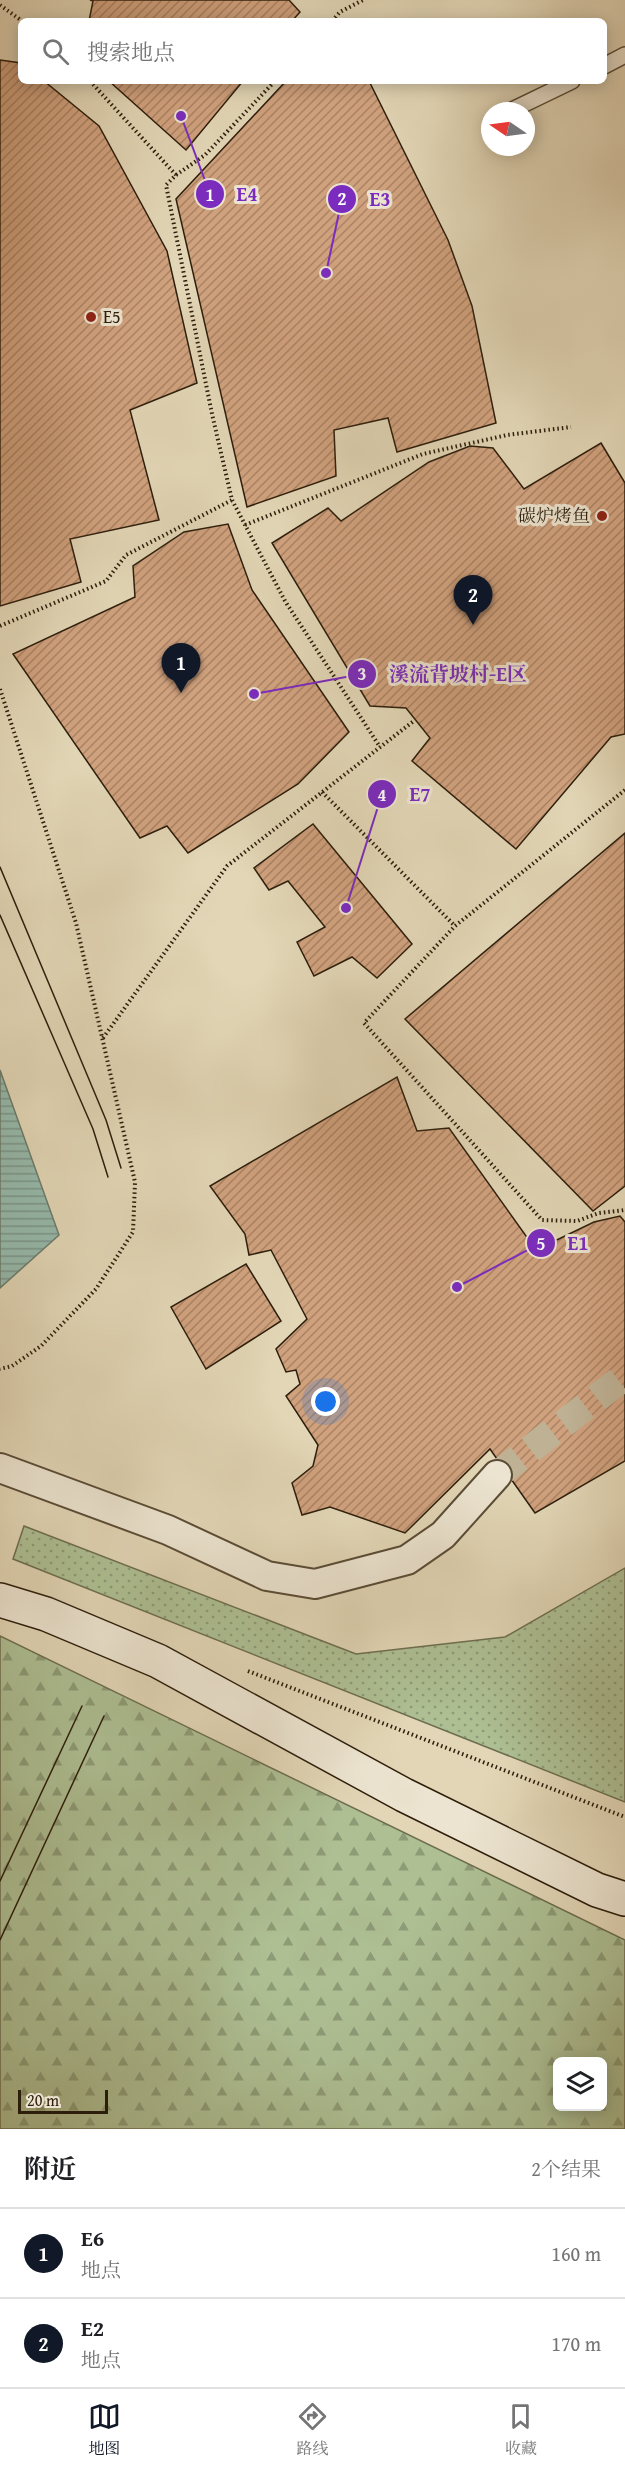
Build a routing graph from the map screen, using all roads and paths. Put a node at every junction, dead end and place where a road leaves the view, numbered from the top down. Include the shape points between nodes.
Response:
1 (363, 0) edge
2 (0, 5) edge
3 (18, 18) edge
4 (335, 18) edge
5 (625, 56) edge
6 (607, 65) edge
7 (93, 84) edge
8 (272, 84) edge
9 (566, 84) edge
10 (529, 102) edge
11 (176, 175) junction
12 (571, 427) dead end
13 (232, 500) junction
14 (245, 525) junction
15 (0, 626) edge
16 (0, 689) edge
17 (415, 720) dead end
18 (380, 747) junction
19 (625, 790) edge
20 (322, 792) junction
21 (455, 926) junction
22 (102, 1038) junction
23 (625, 1210) edge
24 (0, 1369) edge
25 (0, 1468) edge
26 (497, 1475) tunnel mouth
27 (0, 1600) edge
28 (246, 1670) dead end
29 (625, 1817) edge
30 (625, 1899) edge

1 - 4 path
2 - 3 path
5 - 6 lane
7 - 11 path
8 - 11 path via 205,155
9 - 10 lane
11 - 13 path via 166,185
12 - 14 path via 507,435 423,454
13 - 14 path
13 - 15 path via 126,555 106,581
14 - 18 path via 285,601
16 - 22 path via 75,923
17 - 18 path
18 - 20 path
19 - 21 path
20 - 21 path
20 - 22 path via 227,866
21 - 23 path via 364,1023 542,1220 577,1221
22 - 24 path via 135,1182 133,1232 96,1289 41,1346 12,1366
25 - 26 street via 168,1530 267,1576 315,1584 406,1560 443,1535
27 - 30 street via 46,1614 158,1661 404,1795 597,1890
28 - 29 path

